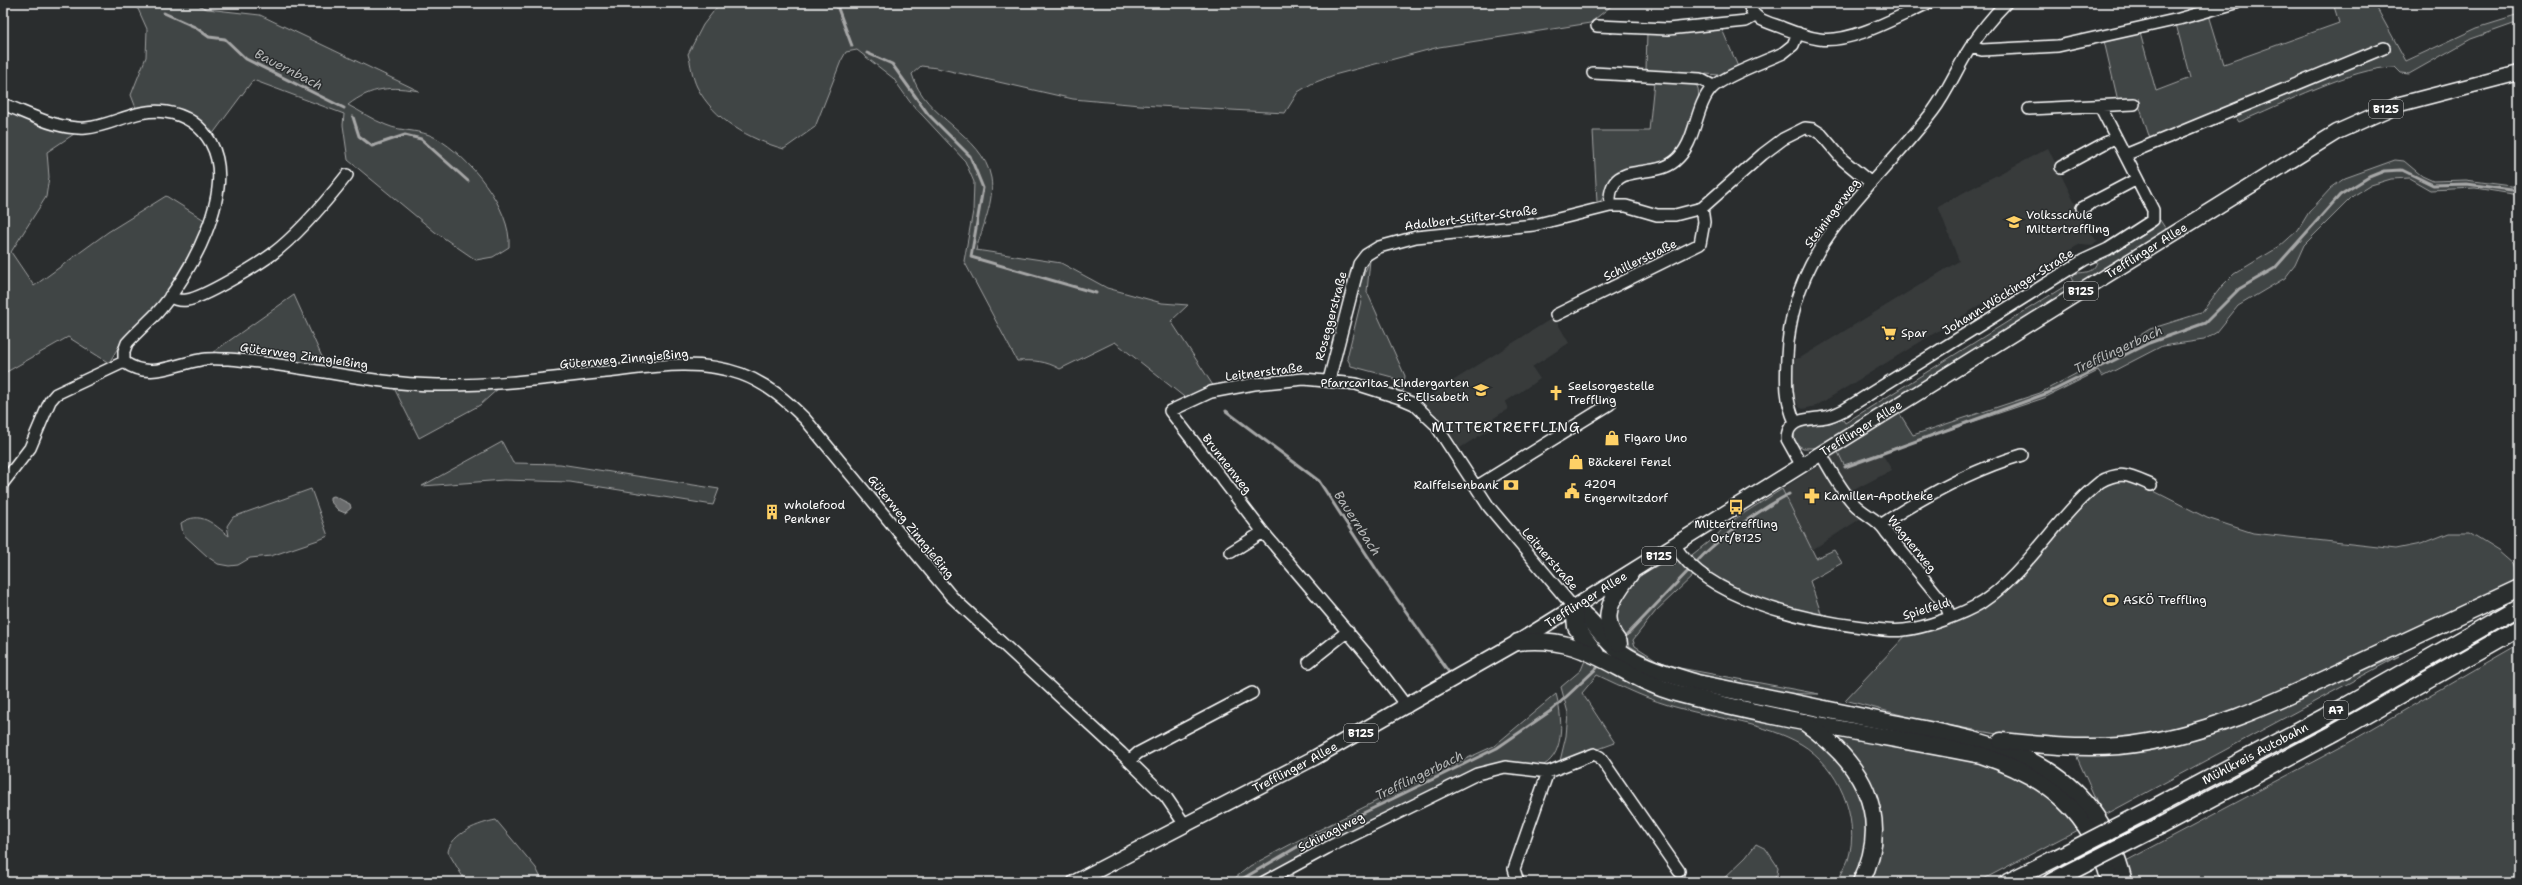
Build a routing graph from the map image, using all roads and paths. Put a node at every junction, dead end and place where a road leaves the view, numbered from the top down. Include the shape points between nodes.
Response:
1 (1749, 3) edge
2 (1928, 3) edge
3 (2006, 3) edge
4 (2236, 3) edge
5 (1755, 16) junction
6 (1597, 26) dead end
7 (1798, 33) junction
8 (1971, 47) junction
9 (2384, 48) dead end
10 (1593, 73) dead end
11 (2519, 73) edge
12 (1713, 86) junction
13 (3, 104) edge
14 (2134, 104) dead end
15 (2100, 106) junction
16 (2029, 109) dead end
17 (2116, 137) junction
18 (2125, 155) junction
19 (2061, 167) dead end
20 (347, 175) dead end
21 (2137, 179) junction
22 (1871, 183) junction
23 (1610, 206) junction
24 (1702, 208) junction
25 (2082, 208) dead end
26 (1363, 259) joint
27 (170, 296) junction
28 (1556, 315) dead end
29 (124, 362) junction
30 (1329, 380) junction
31 (1610, 404) dead end
32 (1170, 411) joint
33 (1796, 422) junction
34 (1821, 454) junction
35 (2022, 455) dead end
36 (1802, 466) junction
37 (3, 483) edge
38 (2150, 486) dead end
39 (1476, 487) junction
40 (1882, 524) junction
41 (1263, 532) junction
42 (1675, 546) junction
43 (1231, 552) dead end
44 (1630, 574) junction
45 (2519, 588) edge
46 (2519, 607) edge
47 (1574, 608) junction
48 (1950, 616) junction
49 (2519, 628) edge
50 (1348, 631) junction
51 (1518, 642) junction
52 (1598, 656) junction
53 (1638, 661) junction
54 (1309, 662) dead end
55 (1252, 693) dead end
56 (1407, 707) junction
57 (1800, 719) junction
58 (1976, 740) junction
59 (1129, 761) junction
60 (1548, 772) junction
61 (1184, 822) junction
62 (1679, 871) dead end
63 (1075, 882) edge
64 (1264, 882) edge
65 (1518, 882) edge
66 (1861, 882) edge
67 (2008, 882) edge
68 (2051, 882) edge
69 (2110, 882) edge
70 (2124, 882) edge

1 - 5 street
2 - 7 street via 1869,29 1840,38 1819,39
3 - 8 street, Steiningerweg
4 - 8 street via 2179,19 2058,46 1982,50
5 - 6 street via 1746,21 1668,29
5 - 7 street
7 - 12 street via 1793,45 1783,53
8 - 22 street, Steiningerweg via 1933,111
9 - 18 street
10 - 12 street via 1700,79
11 - 34 main road, Trefflinger Allee / B125 via 2426,96 2380,111 2337,132
12 - 23 street via 1680,155 1668,165 1619,178 1611,189
13 - 27 street via 43,121 66,127 87,128 149,112 179,115 199,126 218,160 220,171 217,201 200,245
14 - 15 street
15 - 16 street
15 - 17 street, Johann-Wöckinger-Straße
17 - 18 street, Johann-Wöckinger-Straße
17 - 19 street
18 - 21 street, Johann-Wöckinger-Straße
20 - 27 street via 317,210 271,256 188,300 176,300
21 - 25 street
21 - 33 street, Johann-Wöckinger-Straße via 2153,210 2154,217 2149,224 2084,260 1844,410
22 - 24 street, Adalbert-Stifter-Straße via 1843,160 1821,134 1805,128 1783,139 1763,154
22 - 33 street, Steiningerweg via 1819,249 1797,294 1788,337 1786,387 1788,404
23 - 24 street, Adalbert-Stifter-Straße via 1626,206 1657,215 1675,215
23 - 26 street, Adalbert-Stifter-Straße via 1534,226 1436,234 1397,240 1379,247
24 - 28 street, Schillerstraße via 1704,222 1700,244
26 - 30 street, Roseggerstraße via 1350,294
27 - 29 street via 127,343
29 - 37 street via 56,394 50,401 30,448
29 - 59 street, Güterweg Zinngießing via 133,369 153,372 201,360 228,359 438,385 516,382 674,365 720,368 741,374 774,392 805,418 952,597
30 - 32 street, Leitnerstraße via 1272,382 1211,392
30 - 39 street, Leitnerstraße via 1383,392 1414,404 1435,424
31 - 39 street
32 - 41 street, Brunnenweg
33 - 36 street via 1789,429 1787,439
34 - 36 main road, Trefflinger Allee / B125
34 - 40 street, Wagnerweg via 1854,504
35 - 40 street via 1988,466 1949,484
36 - 42 main road, Trefflinger Allee / B125
38 - 48 street, Spielfeld via 2121,474 2111,475 2100,482 1996,591 1981,603
39 - 47 street, Leitnerstraße via 1504,525
40 - 48 street, Wagnerweg via 1946,606
41 - 43 street
41 - 50 street, Brunnenweg
42 - 44 main road, Trefflinger Allee / B125
42 - 48 street, Spielfeld via 1685,560 1715,583 1774,609 1835,623 1905,630
44 - 47 main road, Trefflinger Allee / B125
44 - 53 highway via 1614,596 1608,617 1614,636
45 - 58 highway via 2256,711 2177,736 2120,746 2077,748
46 - 67 highway, Mühlkreis Autobahn / A7, bridge via 2342,707
47 - 51 main road, Trefflinger Allee / B125
47 - 52 highway via 1576,627
47 - 53 highway via 1586,614 1613,646
49 - 68 highway, Mühlkreis Autobahn / A7, bridge via 2343,728
50 - 54 street
50 - 56 street, Brunnenweg
51 - 52 highway via 1545,641 1566,644
51 - 56 main road, Trefflinger Allee / B125
52 - 57 highway via 1625,672 1674,692
53 - 58 highway via 1697,683
55 - 59 street via 1138,753
56 - 61 main road, Trefflinger Allee / B125
57 - 66 highway via 1842,753 1853,766 1869,798 1873,834 1871,852
57 - 69 highway via 1981,755 2023,771 2063,798 2077,814 2097,842
58 - 70 highway via 2023,756 2070,786 2090,809 2106,834 2118,859
59 - 61 street, Güterweg Zinngießing via 1166,798
60 - 62 street via 1586,756 1594,754 1600,757
60 - 64 street, Schinaglweg via 1505,767 1477,774 1314,854
60 - 65 street via 1514,869
61 - 63 main road, Trefflinger Allee / B125

